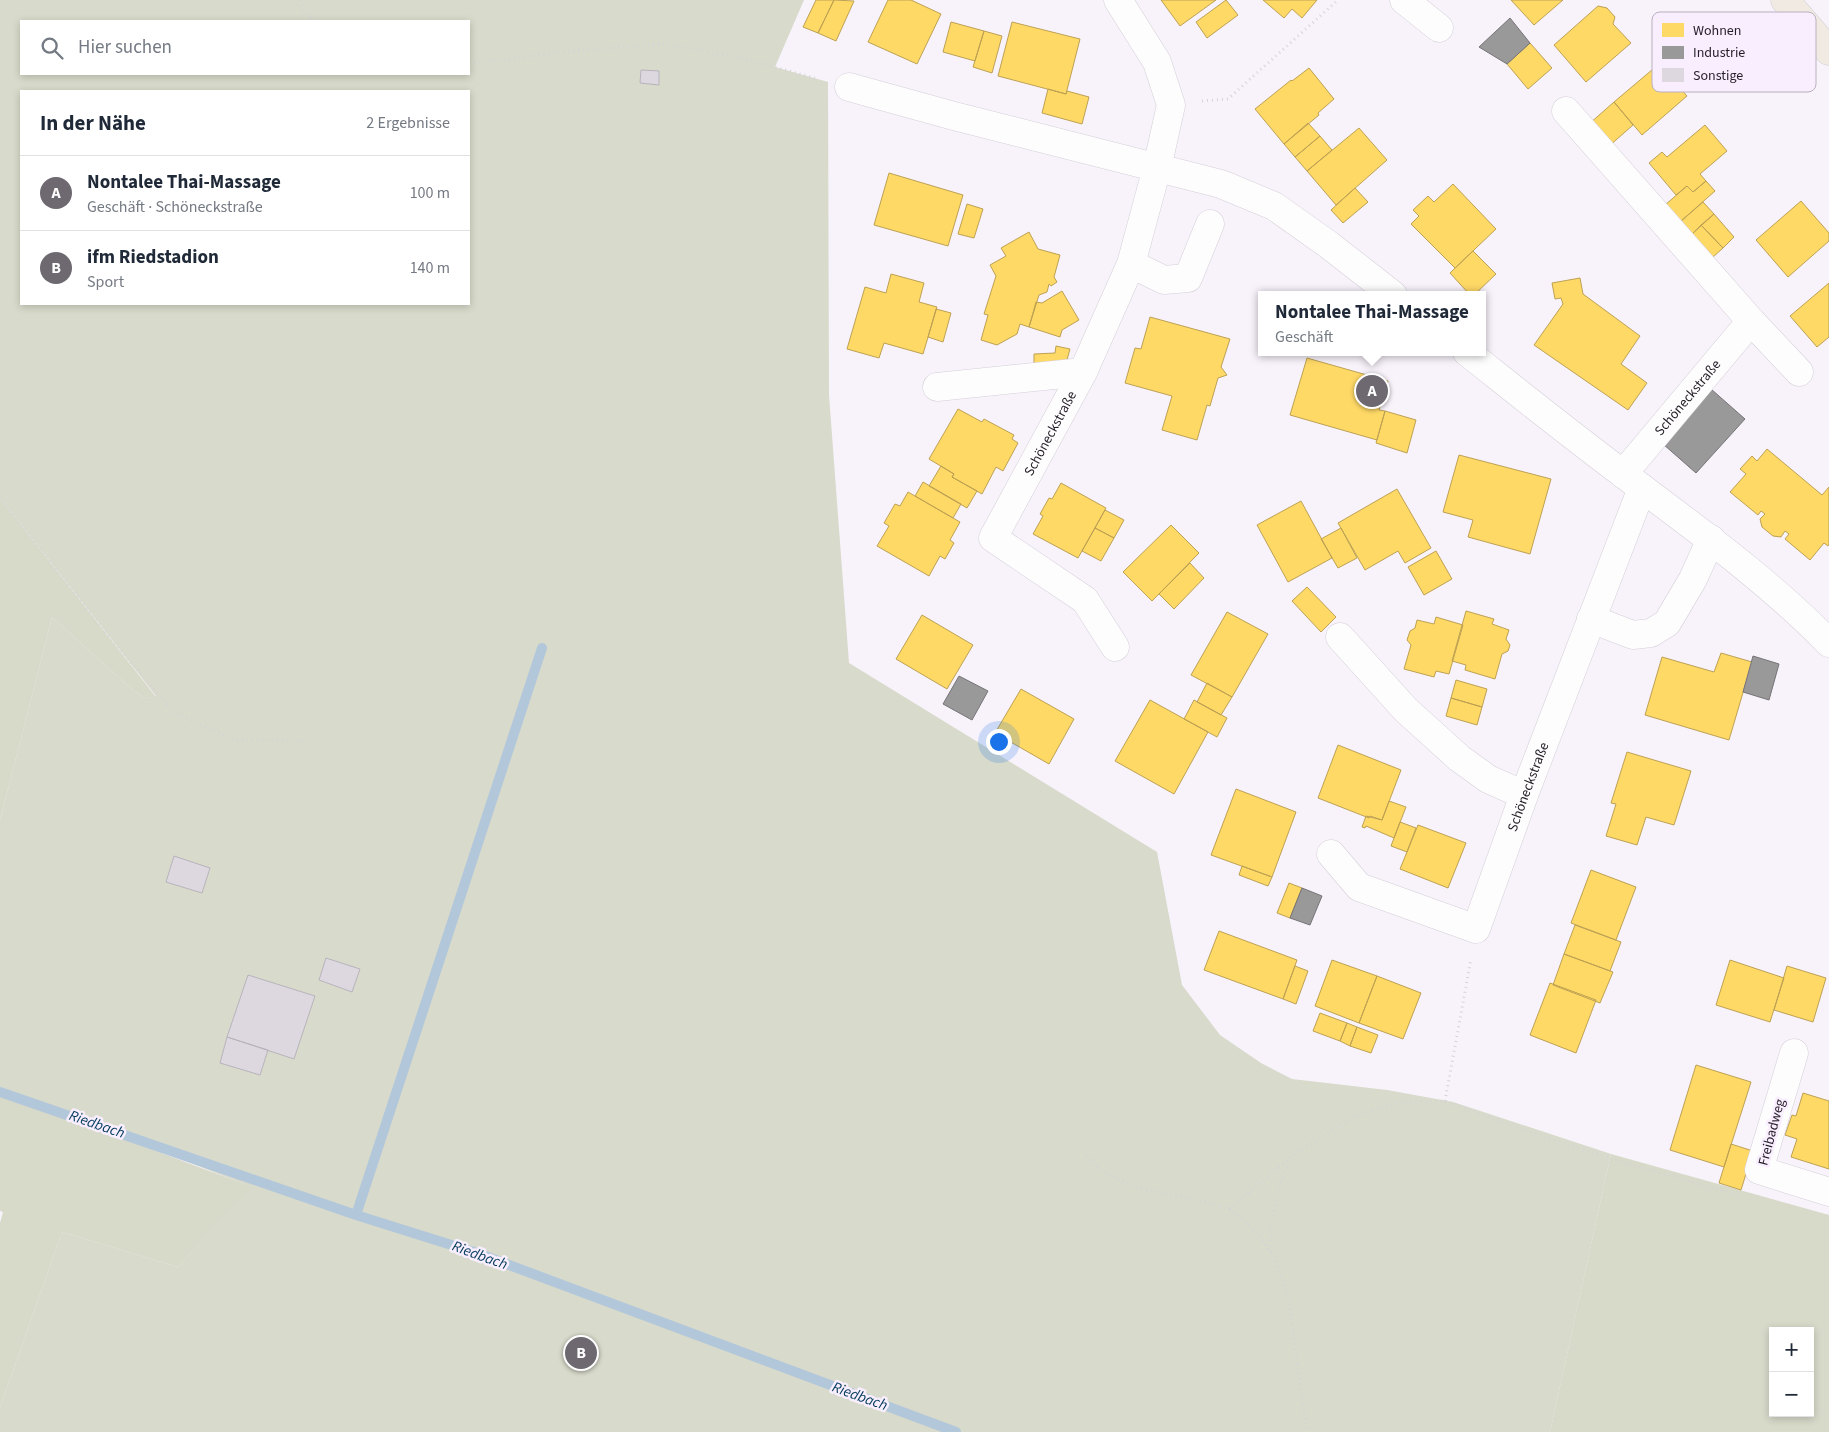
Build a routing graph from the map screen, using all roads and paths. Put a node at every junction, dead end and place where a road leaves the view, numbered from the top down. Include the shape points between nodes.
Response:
1 (300, 0) edge
2 (1118, 0) edge
3 (1338, 0) edge
4 (1404, 0) edge
5 (1786, 0) edge
6 (1796, 12) edge
7 (314, 20) edge
8 (1439, 28) dead end
9 (1816, 36) edge
10 (1829, 51) edge
11 (470, 64) edge
12 (849, 87) joint
13 (1171, 105) junction
14 (1566, 110) dead end
15 (1157, 168) junction
16 (1210, 224) dead end
17 (1131, 264) junction
18 (1388, 291) edge
19 (1751, 321) junction
20 (1472, 356) edge
21 (1083, 372) junction
22 (1799, 372) dead end
23 (937, 387) dead end
24 (1632, 481) junction
25 (0, 498) edge
26 (1711, 539) junction
27 (1590, 619) junction
28 (1340, 637) dead end
29 (1829, 643) edge
30 (1115, 647) dead end
31 (303, 741) dead end
32 (1524, 795) junction
33 (1331, 854) dead end
34 (1476, 930) junction
35 (1794, 1053) dead end
36 (1445, 1101) junction
37 (1086, 1156) dead end
38 (1292, 1156) junction
39 (1829, 1192) edge
40 (1738, 1195) dead end
41 (1230, 1209) junction
42 (1270, 1251) junction
43 (1307, 1432) edge

1 - 7 path
2 - 13 street via 1157,62
3 - 13 path via 1228,99
4 - 8 street
5 - 6 main road
9 - 10 main road
11 - 12 path via 570,51 666,44 741,58
12 - 15 street
13 - 15 street, Schöneckstraße
14 - 19 street
15 - 17 street, Schöneckstraße
15 - 18 street via 1221,184 1274,206
16 - 17 street via 1188,278 1164,280
17 - 21 street, Schöneckstraße
19 - 22 street
19 - 24 street, Schöneckstraße
20 - 24 street
21 - 23 street
21 - 30 street, Schöneckstraße via 993,538 1085,600
24 - 26 street
24 - 27 street, Schöneckstraße
25 - 31 path via 108,635 174,712 236,740
26 - 27 street via 1668,623 1651,633 1633,635
26 - 29 street via 1807,620
27 - 32 street, Schöneckstraße
28 - 32 street via 1406,710 1459,758 1488,779
32 - 34 street, Schöneckstraße
33 - 34 street via 1359,887
34 - 36 path
35 - 39 street, Freibadweg via 1759,1170
36 - 38 path via 1396,1103 1352,1118
36 - 40 path via 1579,1149
37 - 41 path via 1107,1175 1141,1188
38 - 41 path
38 - 42 path via 1277,1193 1270,1226
41 - 42 path via 1257,1233
42 - 43 path via 1288,1296

